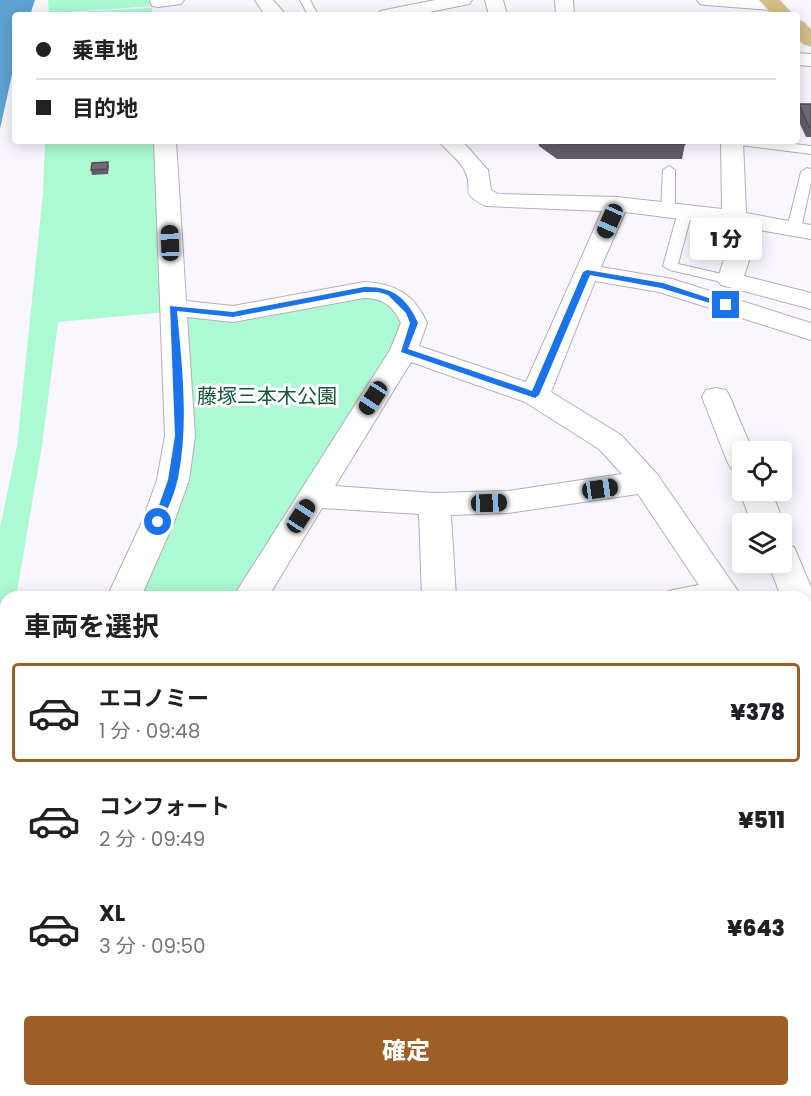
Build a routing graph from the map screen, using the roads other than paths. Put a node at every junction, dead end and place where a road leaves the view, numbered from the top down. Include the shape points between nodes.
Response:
1 (463, 0) edge
2 (706, 0) edge
3 (774, 6) edge
4 (402, 12) edge
5 (165, 144) edge
6 (453, 144) edge
7 (732, 144) edge
8 (764, 144) edge
9 (811, 150) edge
10 (669, 170) dead end
11 (807, 172) dead end
12 (617, 204) junction
13 (677, 211) junction
14 (742, 219) junction
15 (803, 231) edge
16 (587, 272) junction
17 (730, 280) junction
18 (811, 301) edge
19 (173, 308) junction
20 (811, 332) edge
21 (404, 350) junction
22 (535, 395) junction
23 (716, 397) dead end
24 (734, 441) edge
25 (646, 482) junction
26 (314, 496) junction
27 (434, 504) junction
28 (789, 573) edge
29 (127, 591) edge
30 (254, 591) edge
31 (439, 591) edge
32 (721, 591) edge
33 (796, 591) edge

1 - 4 street
2 - 3 street
5 - 19 street
6 - 12 street via 477,170 480,194 486,199
7 - 14 street
8 - 9 lane
10 - 13 lane
11 - 15 lane
12 - 13 street
12 - 16 street
13 - 14 street
13 - 17 lane via 670,266
14 - 15 street
14 - 17 street
16 - 20 street via 663,285
16 - 22 street
17 - 18 street
19 - 21 street via 233,314 378,289 391,293 410,313 414,323
19 - 29 street via 180,436 173,480
21 - 22 street
21 - 26 street
22 - 25 street via 610,442
23 - 24 street
25 - 27 street via 508,502
25 - 32 street
26 - 27 street
26 - 30 street
27 - 31 street
28 - 33 street

